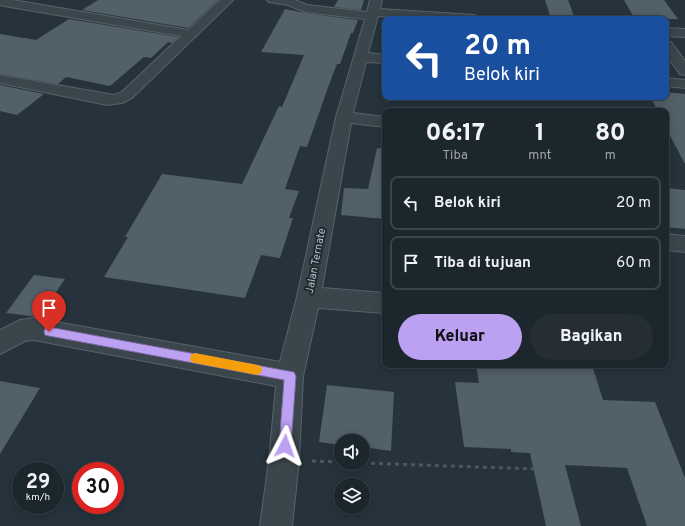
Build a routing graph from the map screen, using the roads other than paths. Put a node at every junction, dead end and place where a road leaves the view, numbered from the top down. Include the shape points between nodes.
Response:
1 (227, 0) edge
2 (273, 0) edge
3 (4, 2) edge
4 (373, 9) edge
5 (444, 16) edge
6 (669, 32) edge
7 (685, 33) edge
8 (190, 34) junction
9 (669, 49) edge
10 (360, 57) junction
11 (382, 59) edge
12 (685, 71) edge
13 (0, 79) edge
14 (669, 82) edge
15 (685, 84) edge
16 (344, 117) junction
17 (382, 122) edge
18 (669, 242) edge
19 (685, 244) edge
20 (309, 297) junction
21 (382, 304) edge
22 (0, 343) edge
23 (290, 376) junction
24 (276, 526) edge

1 - 8 street
2 - 4 street via 305,8
3 - 8 street
4 - 5 street
4 - 10 street, Jalan Ternate
6 - 7 street
8 - 13 street via 127,96 116,100
9 - 12 street
10 - 11 street
10 - 16 street, Jalan Ternate
14 - 15 street
16 - 17 street
16 - 20 street, Jalan Ternate
18 - 19 street
20 - 21 street
20 - 23 street, Jalan Ternate
22 - 23 street via 20,331 34,329
23 - 24 street, Jalan Ternate

